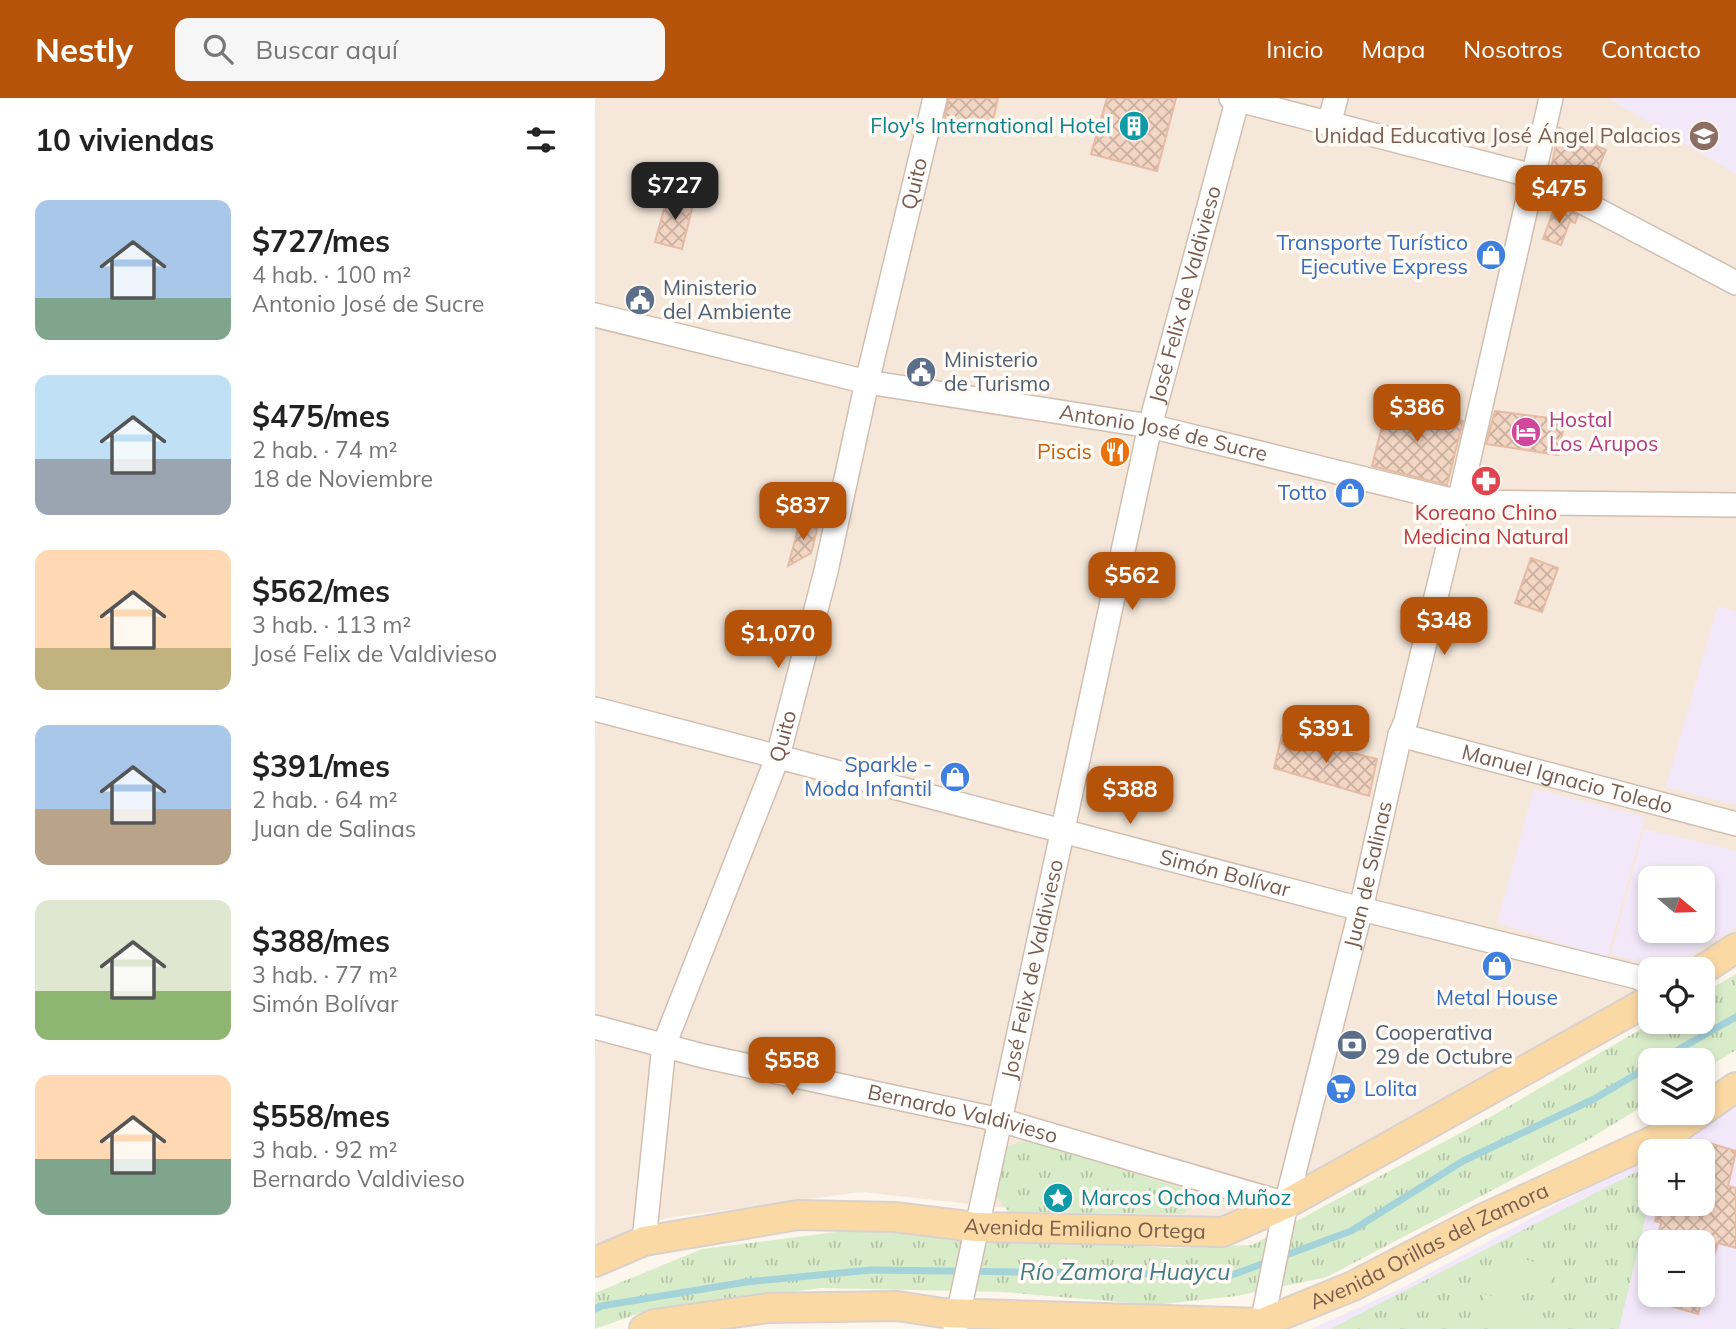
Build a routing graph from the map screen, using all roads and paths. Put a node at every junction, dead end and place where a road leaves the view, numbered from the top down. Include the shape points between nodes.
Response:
1 (935, 98) edge
2 (1336, 98) edge
3 (1551, 98) edge
4 (1236, 99) edge
5 (1329, 124) junction
6 (1533, 176) junction
7 (1736, 283) edge
8 (595, 315) edge
9 (867, 382) junction
10 (1150, 426) junction
11 (1459, 502) junction
12 (1736, 505) edge
13 (595, 709) edge
14 (1400, 735) junction
15 (778, 756) junction
16 (1736, 824) edge
17 (1062, 831) junction
18 (1361, 909) junction
19 (1736, 948) edge
20 (1715, 962) edge
21 (1638, 977) edge
22 (1638, 1007) edge
23 (595, 1027) edge
24 (664, 1045) junction
25 (1736, 1087) edge
26 (1715, 1102) edge
27 (1000, 1120) junction
28 (1682, 1125) edge
29 (1286, 1205) junction
30 (976, 1227) junction
31 (644, 1241) junction
32 (595, 1262) edge
33 (948, 1321) edge
34 (1262, 1326) edge
35 (644, 1329) edge

1 - 9 street, Quito
2 - 5 street
3 - 6 street, Juan de Salinas
4 - 5 street
4 - 10 street, José Felix de Valdivieso
5 - 6 street
6 - 7 street
6 - 11 street, Juan de Salinas
8 - 9 street, Antonio José de Sucre
9 - 10 street, Antonio José de Sucre
9 - 15 street, Quito via 826,571
10 - 11 street, Antonio José de Sucre
10 - 17 street, José Felix de Valdivieso
11 - 12 street, Antonio José de Sucre
11 - 14 street, Juan de Salinas
13 - 15 street, Simón Bolívar
14 - 16 street, Manuel Ignacio Toledo
14 - 18 street, Juan de Salinas
15 - 17 street, Simón Bolívar
15 - 24 street, Quito
17 - 18 street, Simón Bolívar
17 - 27 street, José Felix de Valdivieso
18 - 21 street, Simón Bolívar
18 - 29 street, Juan de Salinas
19 - 20 main road
22 - 29 main road, Avenida Emiliano Ortega
23 - 24 street, Bernardo Valdivieso
24 - 27 street, Bernardo Valdivieso
24 - 31 street, Quito
25 - 26 main road, Avenida Orillas del Zamora
27 - 29 street, Bernardo Valdivieso
27 - 30 street, José Felix de Valdivieso
28 - 34 main road, Avenida Orillas del Zamora
29 - 30 main road, Avenida Emiliano Ortega via 1223,1232
29 - 34 street, Juan de Salinas
30 - 31 main road, Avenida Emiliano Ortega via 894,1217 798,1215
30 - 33 street, José Felix de Valdivieso
31 - 32 main road, Avenida Emiliano Ortega
33 - 34 main road, Avenida Orillas del Zamora
33 - 35 main road, Avenida Orillas del Zamora via 897,1306 768,1308

